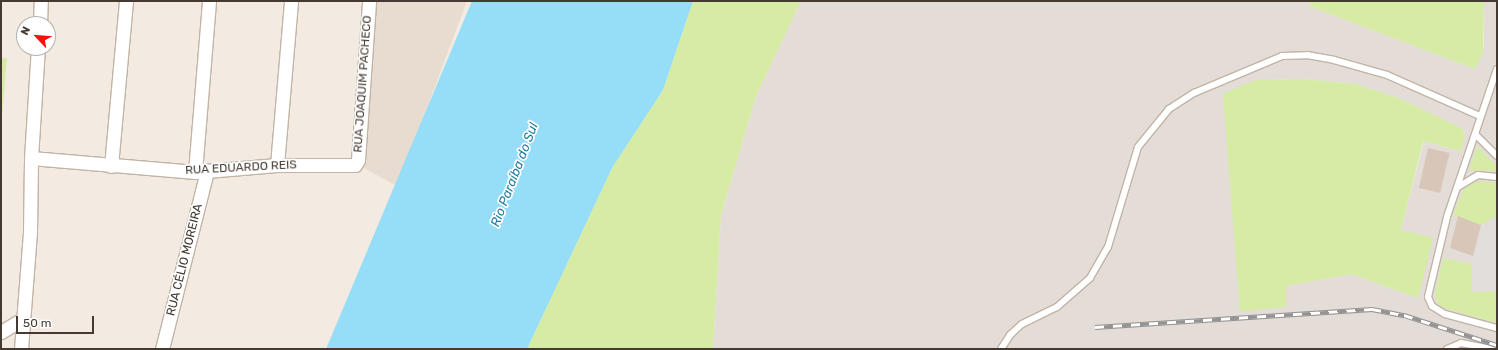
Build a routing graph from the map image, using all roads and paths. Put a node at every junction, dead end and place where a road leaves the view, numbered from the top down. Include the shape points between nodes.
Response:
1 (41, 1) edge
2 (126, 1) edge
3 (209, 1) edge
4 (291, 1) edge
5 (369, 1) edge
6 (40, 16) edge
7 (37, 56) edge
8 (1497, 69) edge
9 (1480, 116) junction
10 (1474, 134) junction
11 (1497, 156) edge
12 (31, 158) junction
13 (277, 165) junction
14 (354, 165) joint
15 (112, 166) junction
16 (201, 172) junction
17 (1497, 176) edge
18 (1458, 187) junction
19 (23, 319) junction
20 (4, 328) edge
21 (1497, 328) edge
22 (21, 349) edge
23 (162, 349) edge
24 (1001, 349) edge
25 (1447, 349) edge
26 (1491, 349) edge

1 - 6 street
2 - 15 street
3 - 16 street, RUA CÉLIO MOREIRA
4 - 13 street
5 - 14 street, RUA JOAQUIM PACHECO via 358,160
7 - 12 street
8 - 9 lane
9 - 10 lane
9 - 24 lane via 1387,75 1307,55 1282,56 1194,93 1169,109 1138,147 1108,247 1090,278 1057,307 1022,324 1010,335
10 - 11 lane
10 - 18 lane
12 - 15 street, RUA EDUARDO REIS
12 - 19 street via 30,232
13 - 14 street, RUA EDUARDO REIS
13 - 16 street, RUA EDUARDO REIS
15 - 16 street, RUA EDUARDO REIS
16 - 23 street, RUA CÉLIO MOREIRA
17 - 18 lane via 1478,175
18 - 21 lane via 1443,231 1429,302 1445,314
19 - 20 street
19 - 22 street
25 - 26 lane via 1461,343

